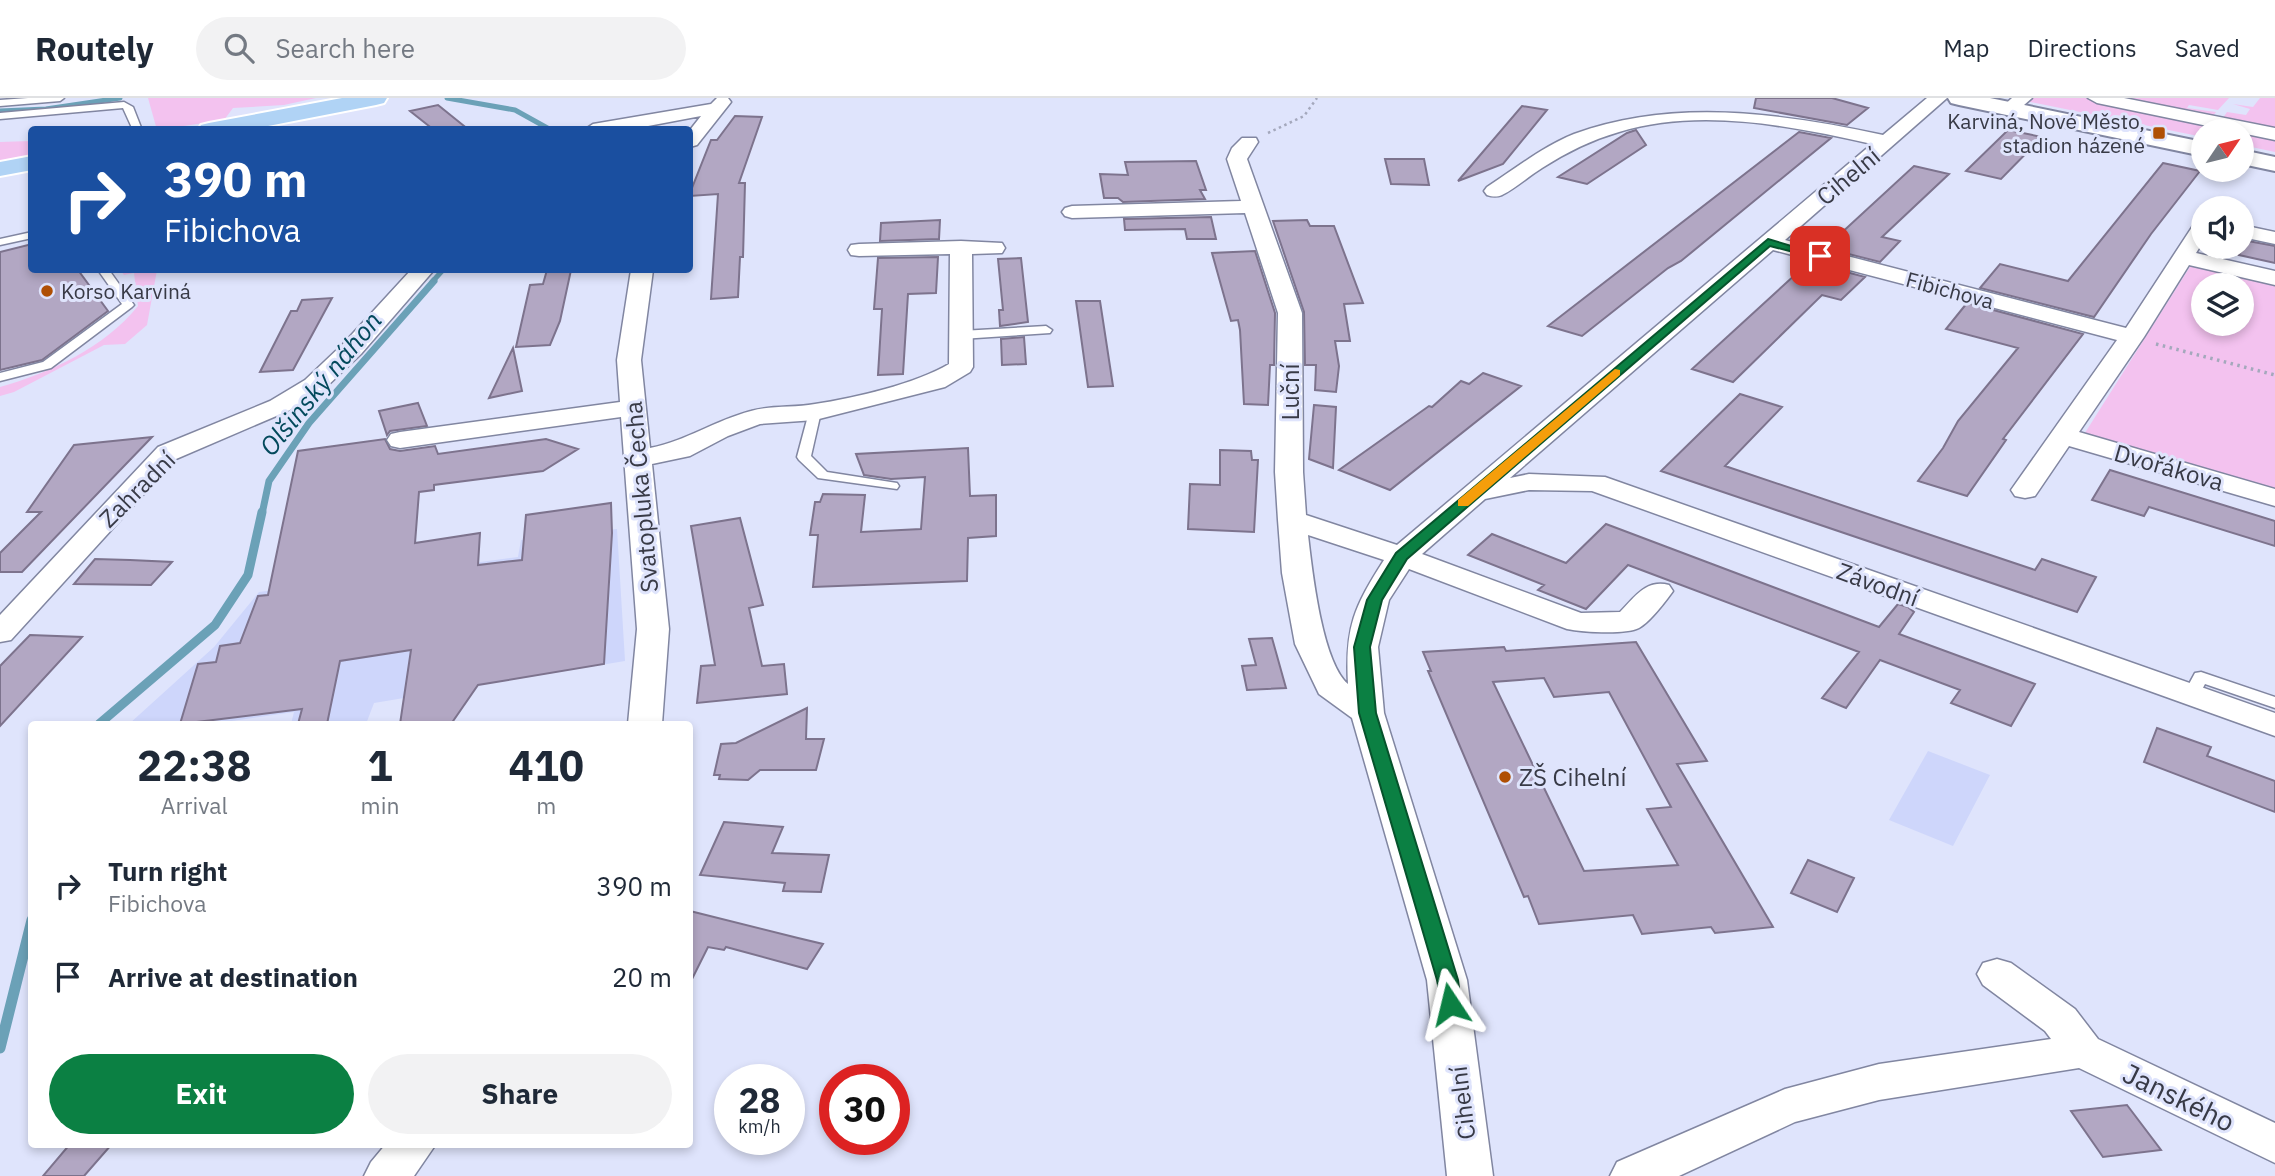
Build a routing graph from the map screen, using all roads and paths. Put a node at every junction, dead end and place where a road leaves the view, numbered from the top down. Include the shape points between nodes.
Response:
1 (60, 98) edge
2 (376, 98) edge
3 (1317, 98) edge
4 (1938, 98) edge
5 (1959, 98) edge
6 (2097, 98) edge
7 (0, 103) edge
8 (721, 103) edge
9 (2016, 103) edge
10 (2228, 105) dead end
11 (0, 116) edge
12 (2199, 119) edge
13 (2216, 119) edge
14 (136, 126) edge
15 (230, 126) edge
16 (612, 126) edge
17 (2254, 130) edge
18 (2275, 134) edge
19 (693, 137) edge
20 (1249, 142) joint
21 (1888, 142) junction
22 (2191, 146) edge
23 (2254, 160) edge
24 (28, 164) edge
25 (2275, 164) edge
26 (0, 169) edge
27 (1494, 191) dead end
28 (1254, 207) junction
29 (1072, 212) dead end
30 (2254, 233) edge
31 (28, 236) edge
32 (2275, 238) edge
33 (0, 242) edge
34 (1768, 242) junction
35 (2191, 245) edge
36 (961, 247) junction
37 (993, 248) dead end
38 (859, 250) dead end
39 (2184, 257) junction
40 (106, 273) edge
41 (420, 273) edge
42 (642, 273) edge
43 (2275, 278) edge
44 (1046, 330) dead end
45 (961, 335) junction
46 (2132, 337) junction
47 (2275, 375) edge
48 (0, 377) edge
49 (632, 408) junction
50 (815, 412) junction
51 (2064, 436) junction
52 (400, 440) dead end
53 (637, 459) junction
54 (892, 486) dead end
55 (2025, 490) dead end
56 (1474, 493) junction
57 (2275, 498) edge
58 (1292, 520) junction
59 (1402, 556) junction
60 (1658, 591) dead end
61 (0, 633) edge
62 (2191, 695) junction
63 (2275, 704) edge
64 (1367, 713) junction
65 (645, 721) edge
66 (2275, 725) edge
67 (1997, 974) dead end
68 (2072, 1035) junction
69 (2275, 1144) edge
70 (411, 1148) edge
71 (387, 1176) edge
72 (1470, 1176) edge
73 (1633, 1176) edge

1 - 7 lane
2 - 15 main road
3 - 20 path via 1304,116
4 - 21 street, Cihelní
5 - 9 street
6 - 12 street
8 - 16 street
8 - 19 street
9 - 22 street
10 - 13 street
11 - 14 lane via 124,105
17 - 18 street
20 - 28 street, Luční via 1237,159
21 - 27 street, Cihelní via 1777,120 1683,112 1629,120 1579,138
21 - 34 street, Cihelní
23 - 25 street
24 - 26 main road
28 - 29 street
28 - 58 street, Luční via 1290,313
30 - 32 street
31 - 33 lane
34 - 46 street, Fibichova
34 - 56 street, Cihelní
35 - 39 street
36 - 37 street
36 - 38 street
36 - 45 street
39 - 43 street
39 - 46 street
40 - 48 lane via 128,305 47,365
41 - 61 street, Zahradní via 314,385 279,406 167,453
42 - 49 street, Svatopluka Čecha via 629,360
44 - 45 lane
45 - 50 street via 961,367 947,378
46 - 47 path
46 - 51 street
49 - 52 street
49 - 53 street, Svatopluka Čecha
50 - 53 street via 757,417 681,450
50 - 54 lane via 804,457 823,475
51 - 55 street
51 - 57 street, Dvořákova
53 - 65 street, Svatopluka Čecha via 653,629
56 - 59 street, Cihelní
56 - 62 street, Závodní via 1529,482 1595,483
58 - 59 street
58 - 64 street, Luční via 1311,644 1331,687
59 - 60 street via 1578,622 1628,621
59 - 64 street, Cihelní via 1374,600 1362,647
62 - 63 lane via 2201,677
62 - 66 street, Závodní
64 - 72 street, Cihelní via 1447,980
67 - 68 street, Janského
68 - 69 street, Janského
68 - 73 street via 1785,1107
70 - 71 street

